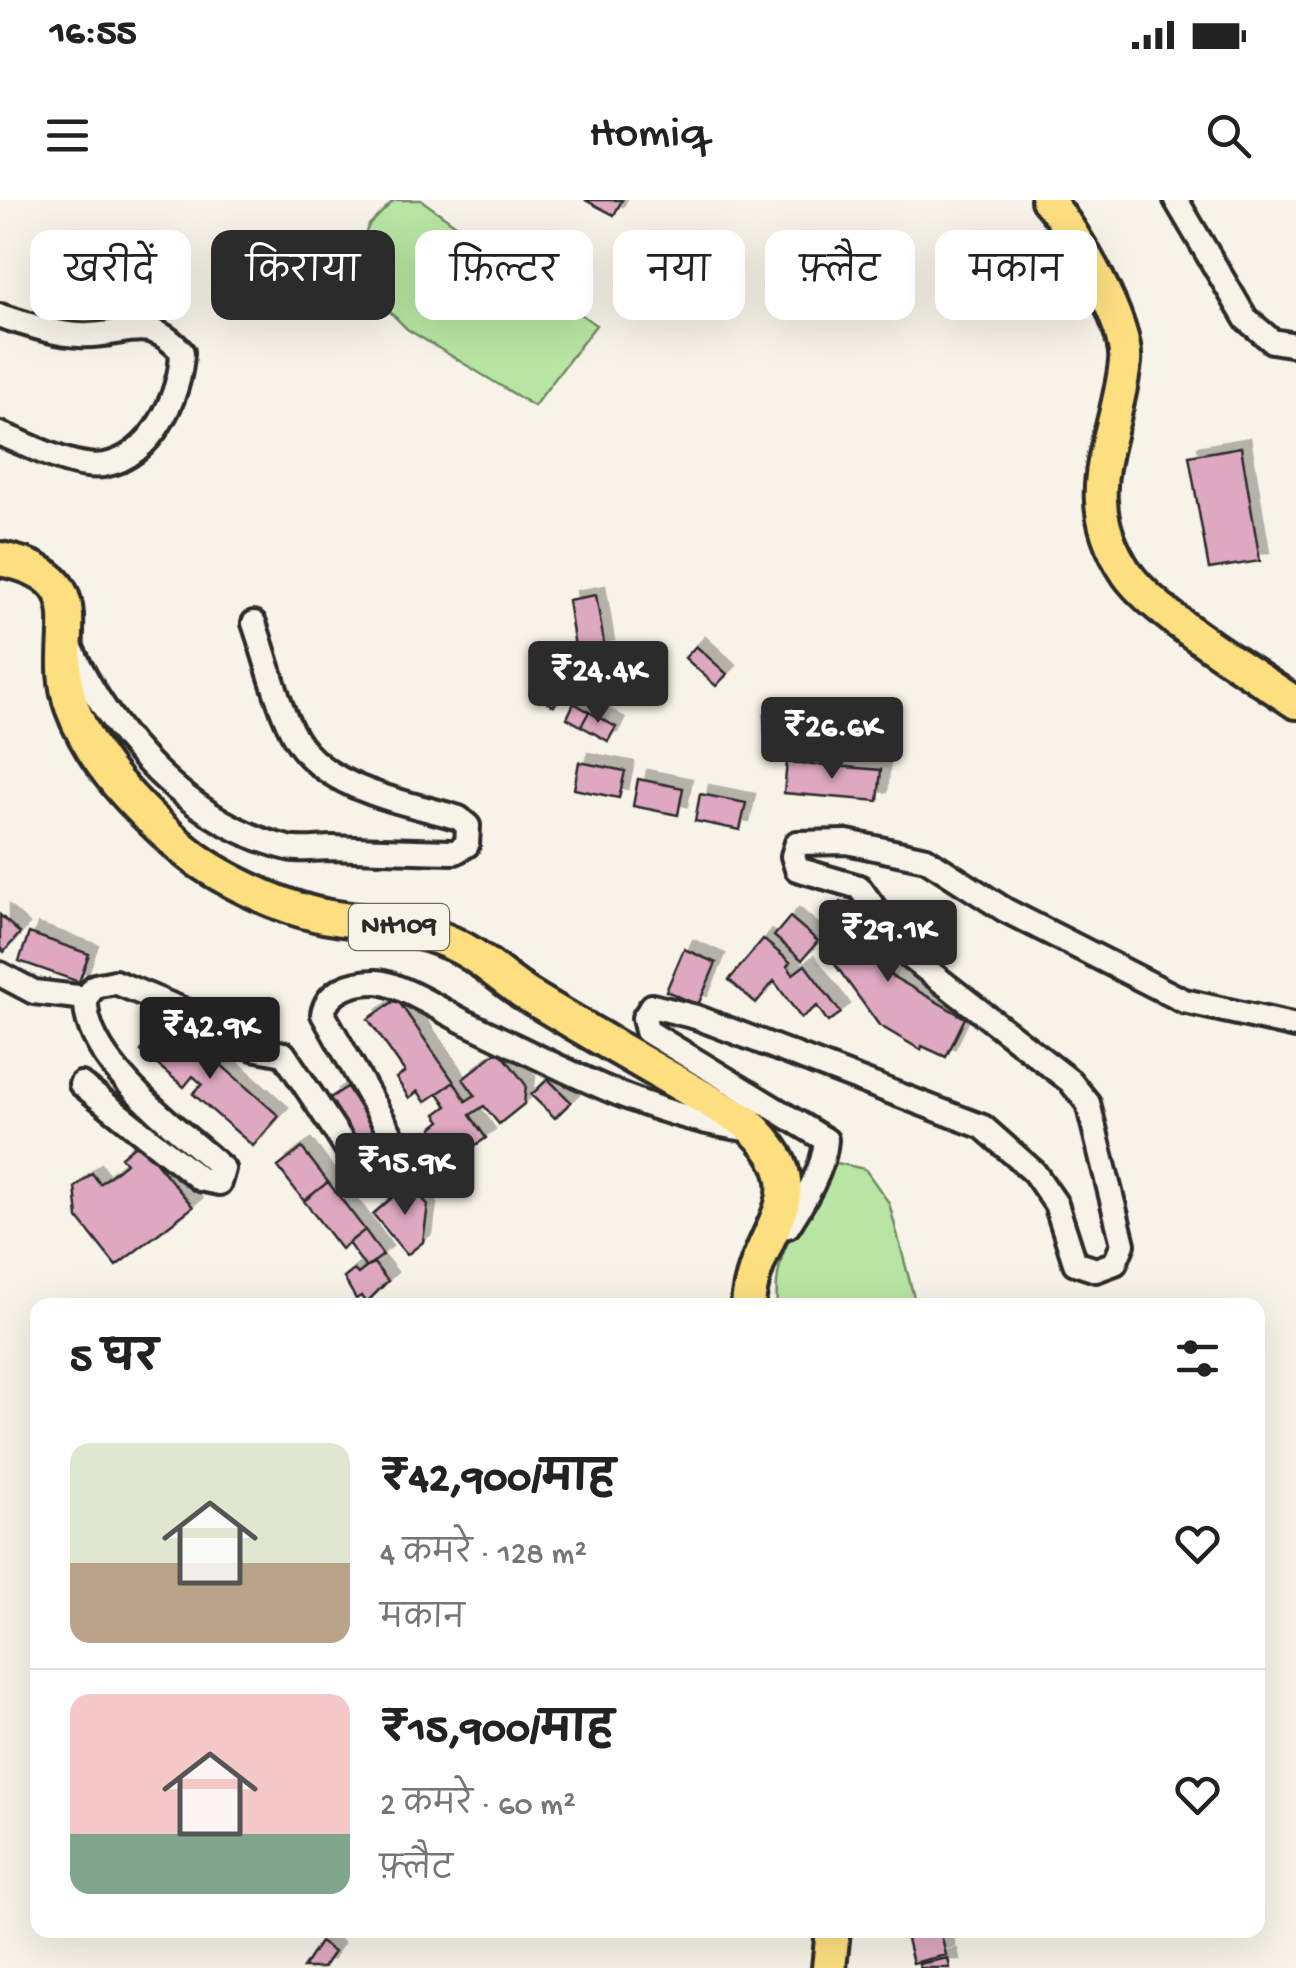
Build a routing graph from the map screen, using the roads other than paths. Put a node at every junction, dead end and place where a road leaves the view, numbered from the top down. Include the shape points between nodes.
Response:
1 (1046, 200) edge
2 (1176, 200) edge
3 (0, 316) edge
4 (1296, 345) edge
5 (0, 434) edge
6 (0, 559) edge
7 (254, 623) dead end
8 (66, 638) junction
9 (1296, 703) edge
10 (0, 974) edge
11 (86, 998) junction
12 (1296, 1026) edge
13 (81, 1084) dead end
14 (755, 1130) junction
15 (773, 1228) junction
16 (749, 1298) edge
17 (832, 1938) edge
18 (829, 1968) edge

1 - 9 main road via 1107,294 1126,358 1097,499 1105,534 1129,577 1193,632
2 - 4 street via 1246,319 1272,341
3 - 5 street via 77,336 146,326 165,333 182,352 181,381 164,417 131,454 102,466
6 - 8 highway, NH109 via 51,576 63,595
7 - 8 street via 296,740 356,787 459,818 468,826 467,845 456,852 290,849 226,825 206,814 94,698
8 - 14 highway, NH109 via 70,704 98,758 130,801 188,853 267,898 319,915 418,930 464,950
10 - 11 street via 34,992
11 - 13 street via 93,1034 110,1064 223,1169 219,1183 200,1178
11 - 14 street via 94,986 115,982 222,1026 252,1048 284,1054 348,1150 376,1174 392,1169 398,1147 323,1014 325,1000 337,990 379,982 671,1115
12 - 15 street via 1184,1001 1005,910 926,859 847,842 796,843 797,870 859,887 908,956 1070,1082 1088,1104 1124,1244 1115,1263 1105,1267 1075,1263 1056,1204 1034,1172 983,1127 652,1006 646,1031 826,1140 799,1208 788,1226
14 - 15 highway, NH109 via 785,1169
15 - 16 highway, NH109 via 751,1273
17 - 18 highway

